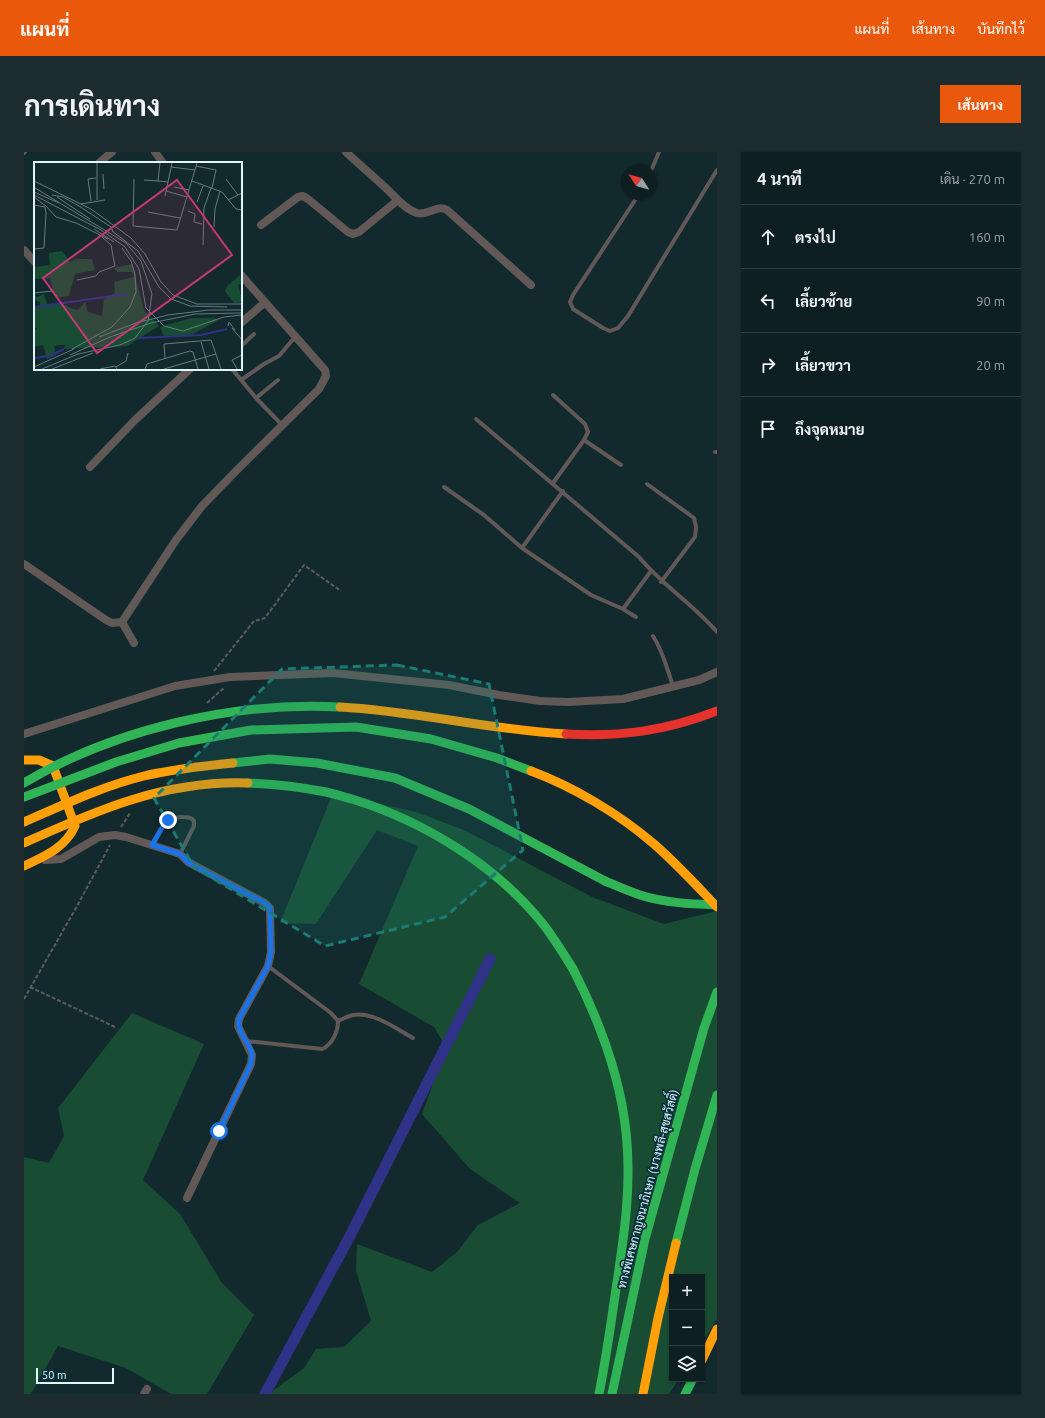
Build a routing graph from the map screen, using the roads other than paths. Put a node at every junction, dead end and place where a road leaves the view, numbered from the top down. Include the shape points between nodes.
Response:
1 (112, 152) edge
2 (155, 152) edge
3 (346, 152) edge
4 (659, 152) edge
5 (100, 162) edge
6 (162, 162) edge
7 (654, 164) edge
8 (717, 170) edge
9 (398, 200) junction
10 (636, 200) edge
11 (261, 225) dead end
12 (24, 250) edge
13 (34, 261) edge
14 (243, 280) edge
15 (531, 285) dead end
16 (264, 302) junction
17 (242, 322) edge
18 (254, 334) dead end
19 (295, 337) junction
20 (242, 345) edge
21 (189, 370) edge
22 (233, 370) edge
23 (241, 380) junction
24 (278, 380) dead end
25 (552, 395) dead end
26 (256, 398) junction
27 (476, 419) dead end
28 (282, 425) junction
29 (584, 440) junction
30 (620, 465) dead end
31 (90, 467) dead end
32 (553, 483) junction
33 (647, 484) dead end
34 (444, 487) dead end
35 (563, 492) junction
36 (522, 548) junction
37 (24, 564) edge
38 (650, 571) junction
39 (661, 582) junction
40 (623, 609) junction
41 (636, 617) dead end
42 (122, 622) junction
43 (717, 632) edge
44 (653, 636) dead end
45 (134, 643) dead end
46 (717, 672) edge
47 (673, 687) junction
48 (717, 711) edge
49 (24, 734) edge
50 (24, 760) edge
51 (24, 783) edge
52 (24, 797) edge
53 (24, 822) edge
54 (24, 843) edge
55 (152, 845) junction
56 (180, 854) junction
57 (33, 862) junction
58 (24, 866) edge
59 (717, 906) edge
60 (268, 966) junction
61 (717, 992) edge
62 (338, 1021) junction
63 (412, 1038) dead end
64 (245, 1041) junction
65 (717, 1094) edge
66 (187, 1198) dead end
67 (717, 1329) edge
68 (705, 1354) edge
69 (692, 1382) edge
70 (599, 1394) edge
71 (612, 1394) edge
72 (642, 1394) edge
73 (686, 1394) edge

1 - 5 street
2 - 6 street
3 - 9 street
4 - 7 lane
8 - 10 lane via 628,316 618,328 610,331 573,309 570,302
9 - 11 street via 359,232 353,234 303,196 298,197
9 - 15 street via 420,214 436,209 447,210
12 - 13 street
14 - 16 street
16 - 17 street
16 - 19 street
18 - 20 lane
19 - 23 lane via 279,356
19 - 28 street via 325,370 326,376 319,389
21 - 31 street via 135,420
22 - 23 lane
23 - 26 lane
24 - 26 lane
25 - 29 lane via 585,424 588,432
26 - 28 lane
27 - 32 lane
28 - 42 street via 202,506 176,540
29 - 30 lane
29 - 32 lane
32 - 35 lane
33 - 39 lane via 694,518 696,527 695,537
34 - 36 lane via 484,515
35 - 36 lane
35 - 38 lane via 639,557
36 - 40 lane via 591,595
37 - 42 street via 106,620 112,623
38 - 39 lane
38 - 40 lane
39 - 43 lane
40 - 41 lane
42 - 45 street
44 - 47 lane
46 - 47 street
47 - 49 street via 623,699 568,702 540,701 448,685 333,674 230,677 175,686
48 - 51 highway, bridge via 656,729 621,734 587,734 517,730 365,708 281,706 238,710 151,729 109,743
50 - 57 highway via 46,760 53,766 75,826 67,841 56,851
52 - 59 highway, bridge via 116,762 179,743 250,730 356,727 431,739 497,758 579,793 630,825 654,844
53 - 59 highway, bridge via 88,794 144,776 199,766 270,759 317,763 395,778 469,809 605,881 632,892 661,900
54 - 70 highway, bridge via 100,809 141,796 216,782 278,784 341,795 375,805 407,819 468,855 516,895 557,943 587,995 611,1058 620,1092 628,1156 625,1233
55 - 56 street
55 - 56 lane via 168,820 176,816 189,817 194,821 194,826
55 - 57 street via 115,835 99,837 61,859
56 - 60 street via 194,866 270,908 271,952
57 - 58 highway
60 - 62 lane
60 - 64 street via 239,1019 238,1026
61 - 71 highway, ทางพิเศษกาญจนาภิเษก (บางพลี-สุขสวัสดิ์) via 704,1028 645,1239
62 - 63 lane via 362,1015 375,1018
62 - 64 lane via 333,1040 322,1050
64 - 66 street via 252,1055 251,1064
65 - 72 highway via 674,1250
67 - 68 highway
69 - 73 highway

